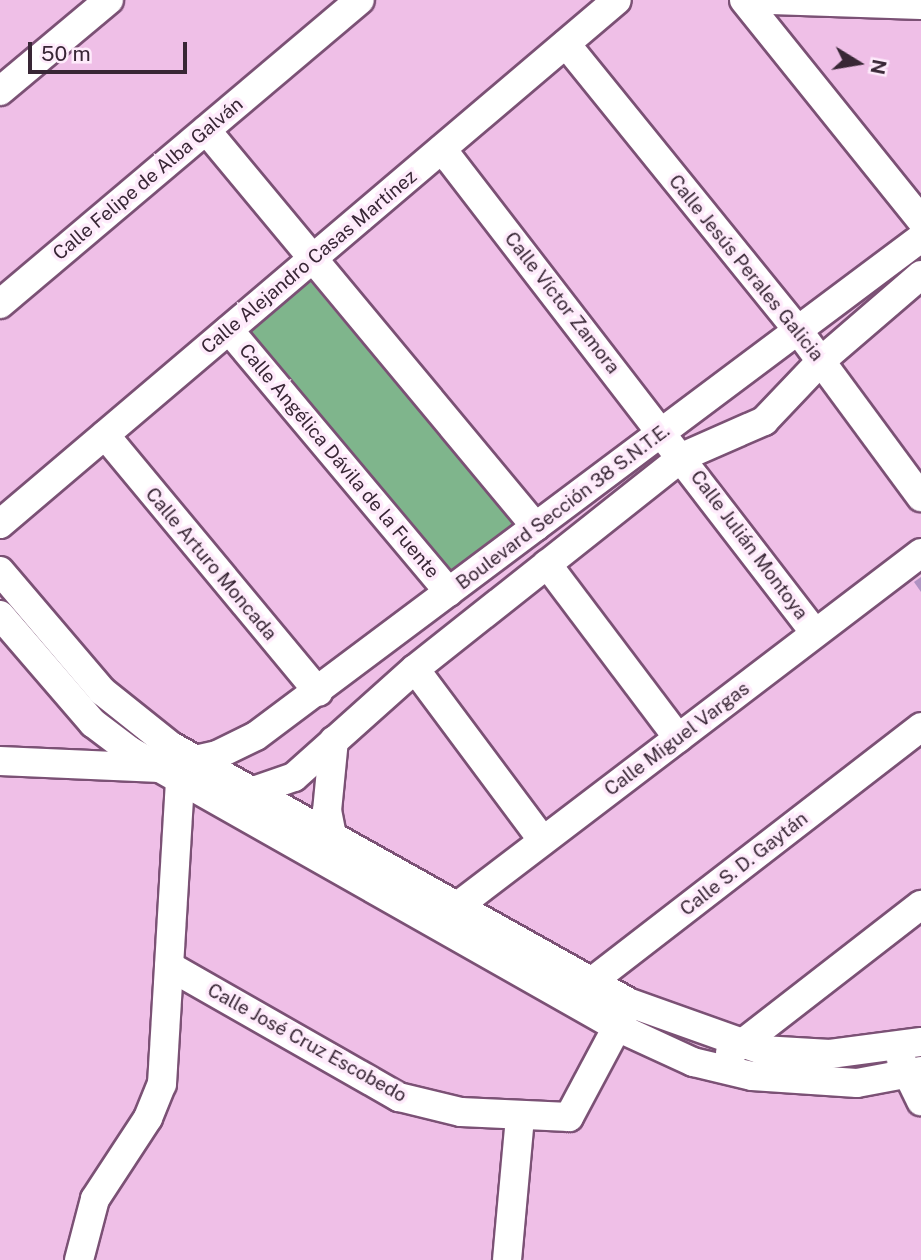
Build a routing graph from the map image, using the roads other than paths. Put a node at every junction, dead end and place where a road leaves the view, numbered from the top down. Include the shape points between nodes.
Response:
1 (109, 0) edge
2 (360, 0) edge
3 (617, 0) edge
4 (744, 0) edge
5 (771, 0) edge
6 (905, 3) edge
7 (566, 44) junction
8 (0, 92) edge
9 (206, 130) junction
10 (442, 149) junction
11 (921, 220) edge
12 (921, 238) edge
13 (313, 258) junction
14 (921, 275) edge
15 (0, 304) edge
16 (229, 330) junction
17 (800, 333) junction
18 (821, 361) junction
19 (663, 432) junction
20 (105, 435) junction
21 (682, 457) junction
22 (921, 497) edge
23 (0, 524) edge
24 (536, 527) junction
25 (921, 553) edge
26 (547, 564) junction
27 (0, 571) edge
28 (449, 592) junction
29 (0, 615) edge
30 (815, 633) junction
31 (415, 669) junction
32 (318, 692) junction
33 (921, 727) edge
34 (678, 738) junction
35 (334, 740) junction
36 (0, 761) edge
37 (179, 770) junction
38 (254, 794) junction
39 (207, 797) junction
40 (333, 841) junction
41 (543, 841) junction
42 (921, 905) edge
43 (443, 917) junction
44 (170, 965) junction
45 (590, 983) junction
46 (567, 1000) junction
47 (623, 1015) junction
48 (910, 1045) edge
49 (739, 1046) junction
50 (712, 1068) junction
51 (913, 1074) edge
52 (921, 1101) edge
53 (520, 1118) junction
54 (79, 1260) edge
55 (507, 1260) edge

1 - 8 street
2 - 9 street, Calle Felipe de Alba Galván
3 - 7 street, Calle Alejandro Casas Martínez
4 - 11 street
5 - 6 street
7 - 10 street, Calle Alejandro Casas Martínez
7 - 17 street, Calle Jesús Perales Galicia
9 - 13 street
9 - 15 street, Calle Felipe de Alba Galván
10 - 13 street, Calle Alejandro Casas Martínez
10 - 19 street, Calle Víctor Zamora
12 - 17 street, Boulevard Sección 38 S.N.T.E.
13 - 16 street, Calle Alejandro Casas Martínez
13 - 24 street
14 - 18 street, Boulevard Sección 38 S.N.T.E.
16 - 20 street, Calle Alejandro Casas Martínez
16 - 28 street, Calle Angélica Dávila de la Fuente
17 - 18 street, Calle Jesús Perales Galicia
17 - 19 street, Boulevard Sección 38 S.N.T.E.
18 - 21 street, Boulevard Sección 38 S.N.T.E. via 764,421
18 - 22 street, Calle Jesús Perales Galicia
19 - 21 street, Calle Víctor Zamora
19 - 24 street, Boulevard Sección 38 S.N.T.E.
20 - 23 street, Calle Alejandro Casas Martínez
20 - 32 street, Calle Arturo Moncada
21 - 26 street, Boulevard Sección 38 S.N.T.E.
21 - 30 street, Calle Julián Montoya
24 - 28 street, Boulevard Sección 38 S.N.T.E.
25 - 30 street, Calle Miguel Vargas
26 - 31 street, Boulevard Sección 38 S.N.T.E.
26 - 34 street
27 - 37 street via 102,691
28 - 32 street, Boulevard Sección 38 S.N.T.E.
29 - 37 street via 93,723
30 - 34 street, Calle Miguel Vargas
31 - 35 street, Boulevard Sección 38 S.N.T.E.
31 - 41 street
32 - 37 street, Boulevard Sección 38 S.N.T.E. via 246,741
33 - 45 street, Calle S. D. Gaytán
34 - 41 street, Calle Miguel Vargas
35 - 38 street, Boulevard Sección 38 S.N.T.E. via 294,777
35 - 40 street via 327,800
36 - 37 street
37 - 38 street
37 - 39 street
37 - 44 street
38 - 39 street, Boulevard Sección 38 S.N.T.E.
38 - 40 street
39 - 43 street
40 - 43 street
41 - 43 street, Calle Miguel Vargas
42 - 49 street
43 - 45 street
43 - 46 street
44 - 53 street, Calle José Cruz Escobedo via 399,1097 436,1109
44 - 54 street via 164,1066 148,1118 91,1208
45 - 46 street, Calle S. D. Gaytán
45 - 47 street
46 - 47 street
47 - 49 street
47 - 50 street
47 - 53 street, Calle José Cruz Escobedo via 577,1110 558,1121
48 - 49 street via 830,1054
48 - 51 street
49 - 50 street
50 - 51 street via 820,1083
51 - 52 street
53 - 55 street

